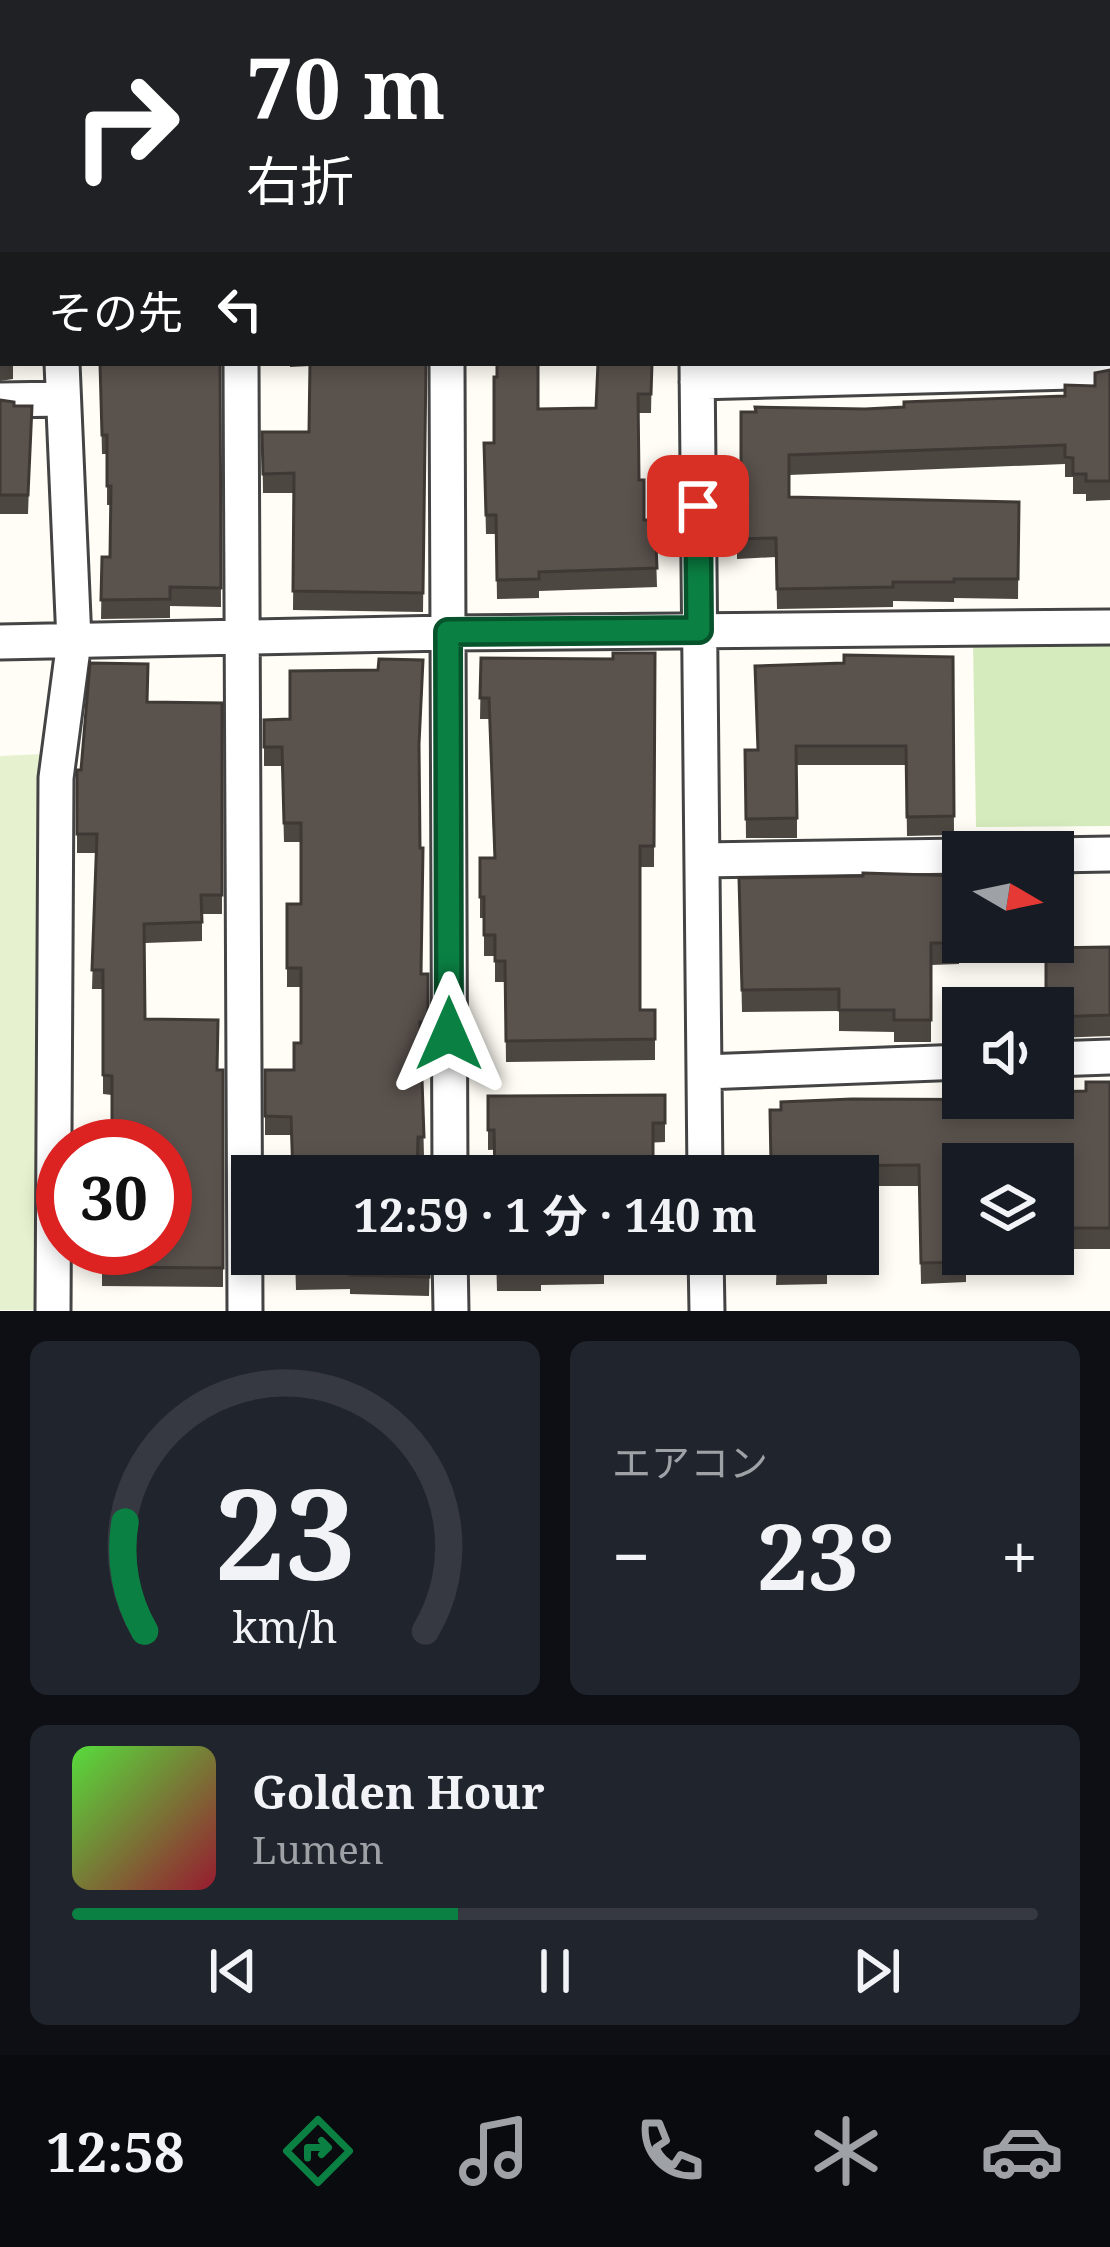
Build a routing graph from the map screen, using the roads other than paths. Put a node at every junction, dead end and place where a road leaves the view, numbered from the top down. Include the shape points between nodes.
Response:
1 (62, 366) edge
2 (242, 366) edge
3 (447, 366) edge
4 (1110, 371) edge
5 (697, 372) edge
6 (63, 399) junction
7 (0, 400) edge
8 (1110, 627) edge
9 (699, 630) junction
10 (448, 632) junction
11 (242, 636) junction
12 (74, 640) junction
13 (0, 642) edge
14 (1110, 854) edge
15 (1074, 855) edge
16 (942, 856) edge
17 (702, 860) junction
18 (1110, 1057) edge
19 (1074, 1058) edge
20 (942, 1063) edge
21 (704, 1072) junction
22 (450, 1155) edge
23 (705, 1155) edge
24 (450, 1275) edge
25 (706, 1275) edge
26 (53, 1311) edge
27 (245, 1311) edge
28 (451, 1311) edge
29 (707, 1311) edge

1 - 6 street
2 - 11 street
3 - 10 street
4 - 5 street
5 - 9 street
6 - 7 street
6 - 12 street
8 - 9 street
9 - 10 street
9 - 17 street
10 - 11 street
10 - 22 street
11 - 12 street
11 - 27 street
12 - 13 street
12 - 26 street via 56,778
14 - 15 street
16 - 17 street
17 - 21 street
18 - 19 street
20 - 21 street
21 - 23 street
24 - 28 street
25 - 29 street

